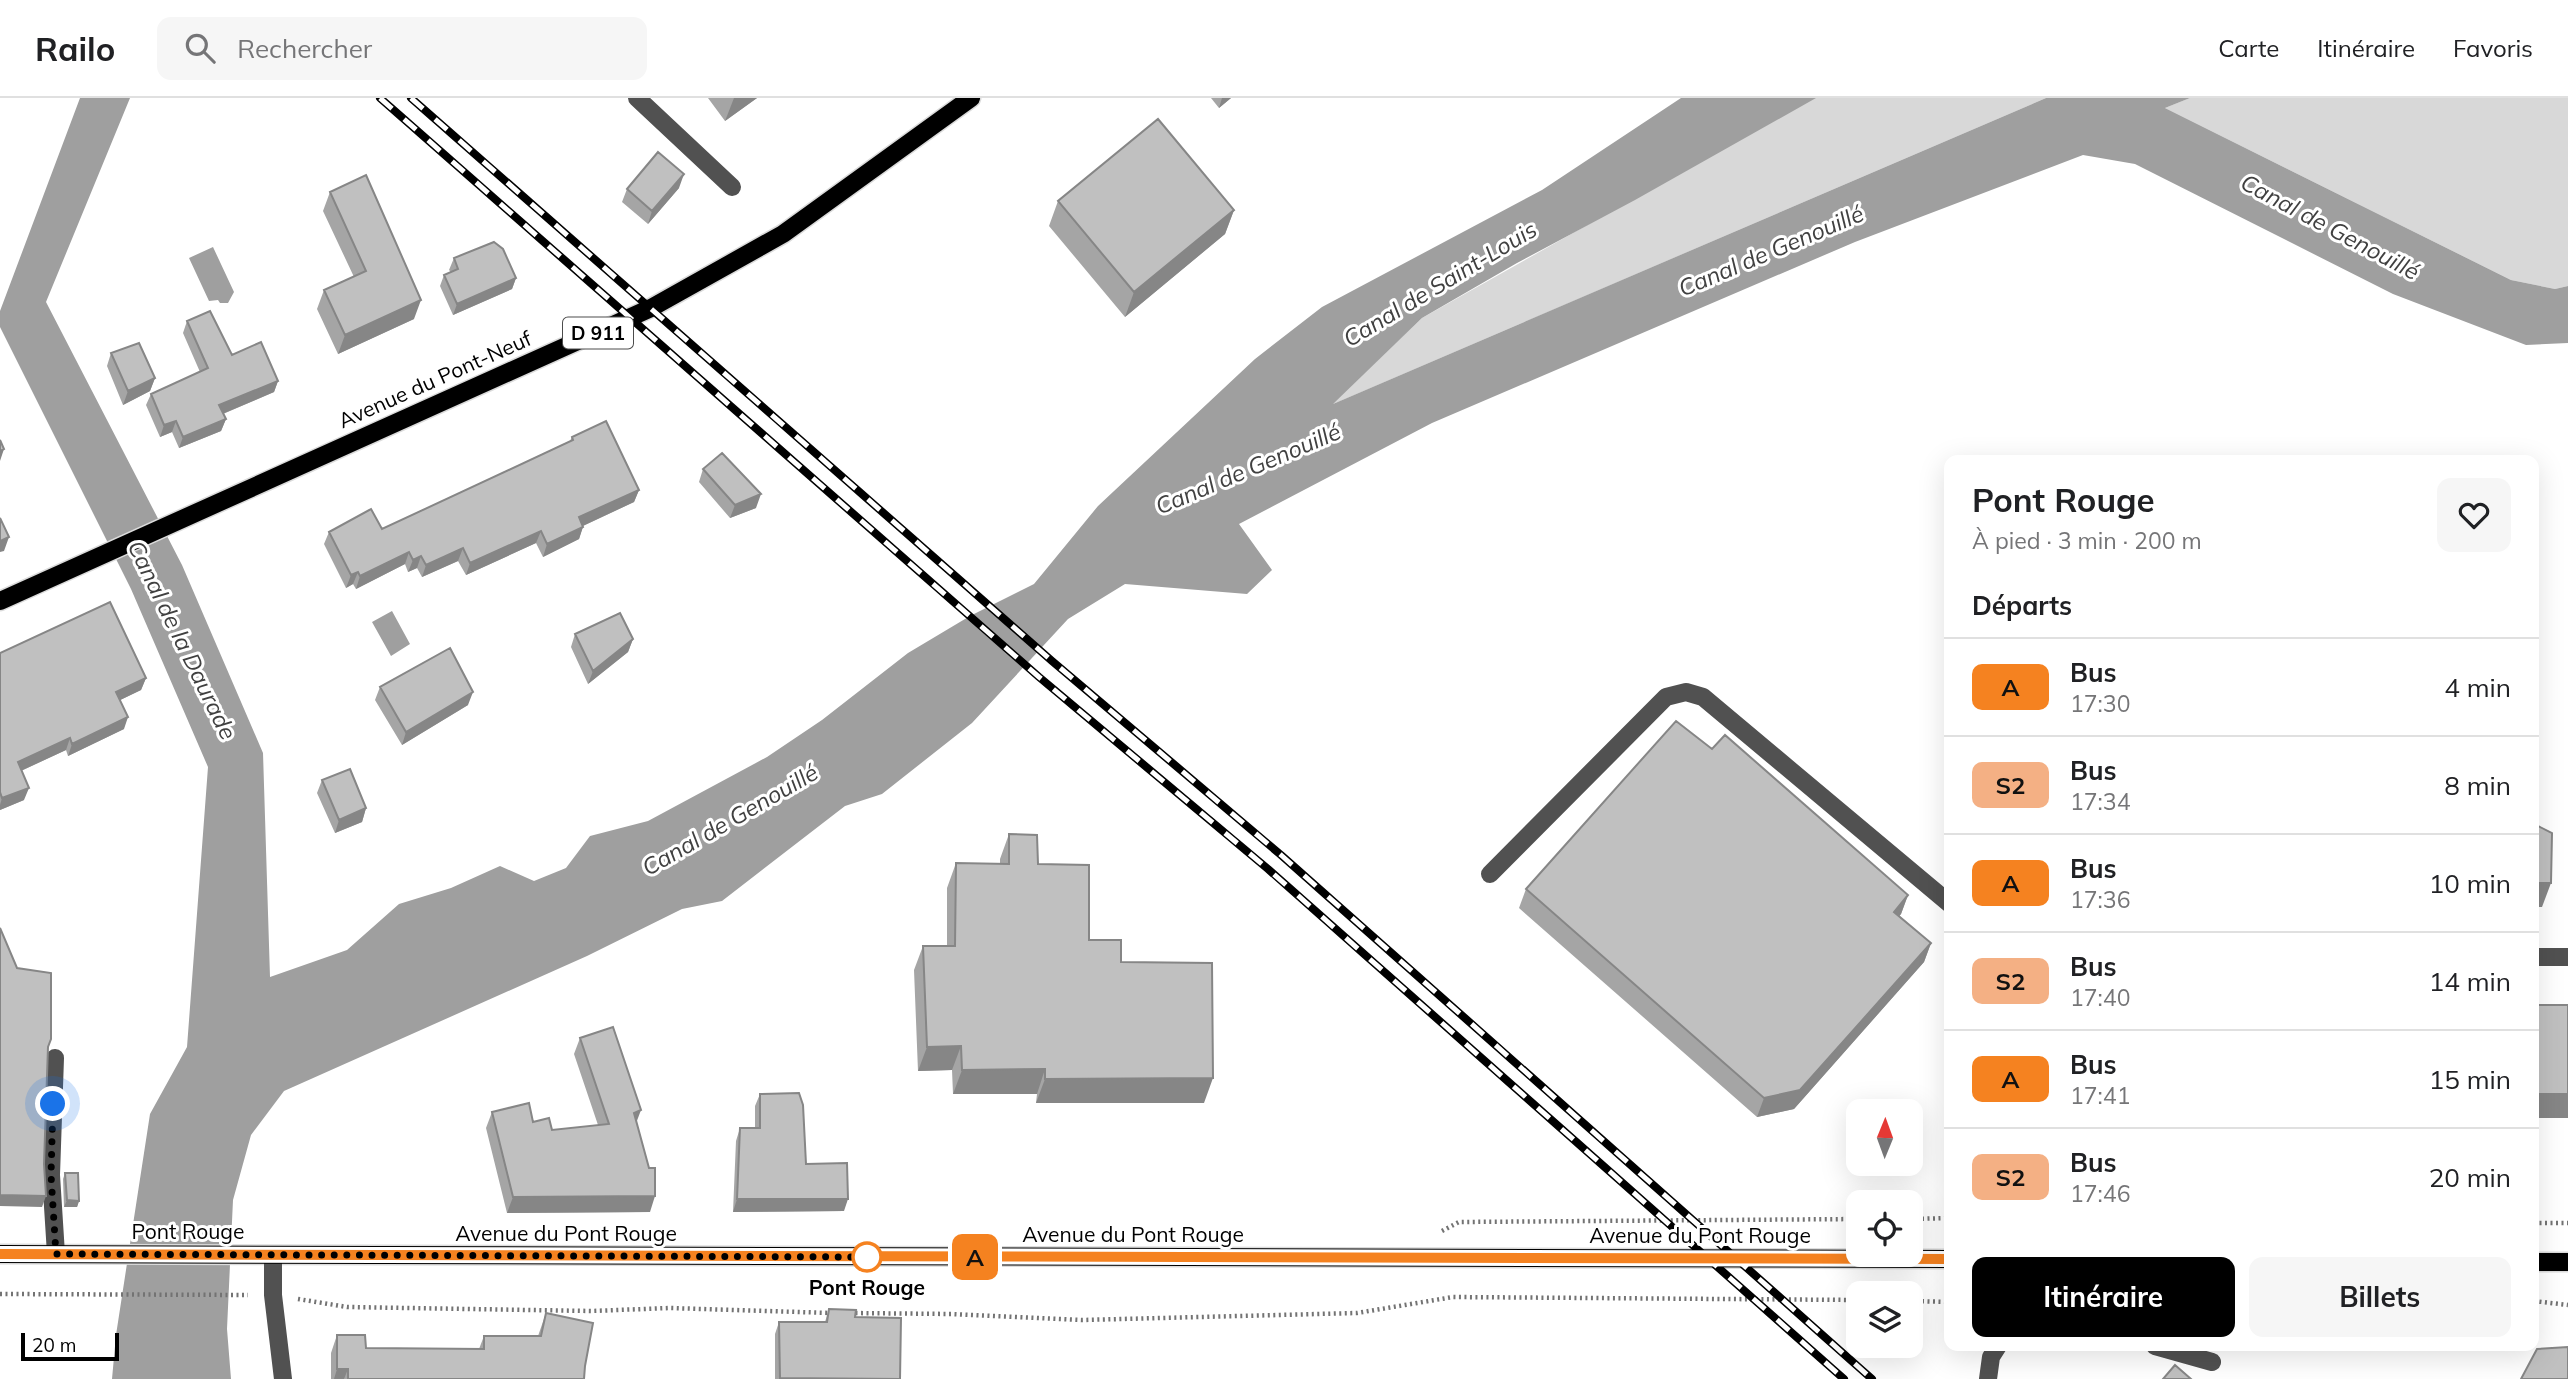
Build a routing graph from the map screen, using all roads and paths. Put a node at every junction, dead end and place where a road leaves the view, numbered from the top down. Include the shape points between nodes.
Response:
1 (638, 98) edge
2 (971, 98) edge
3 (732, 187) dead end
4 (0, 601) edge
5 (1490, 874) dead end
6 (1944, 899) edge
7 (2539, 957) edge
8 (2568, 957) edge
9 (55, 1058) dead end
10 (1944, 1218) edge
11 (1846, 1219) edge
12 (1923, 1219) edge
13 (2539, 1223) edge
14 (2568, 1223) edge
15 (1438, 1234) dead end
16 (0, 1254) edge
17 (56, 1254) junction
18 (273, 1255) junction
19 (1944, 1259) edge
20 (2539, 1262) edge
21 (2568, 1262) edge
22 (1, 1294) edge
23 (273, 1295) junction
24 (1846, 1300) edge
25 (1923, 1301) edge
26 (1944, 1302) edge
27 (2539, 1302) edge
28 (2568, 1305) edge
29 (1995, 1351) edge
30 (2172, 1351) edge
31 (2211, 1362) dead end
32 (283, 1379) edge
33 (1988, 1379) edge

1 - 3 lane
2 - 4 main road, Avenue du Pont-Neuf / D 911 via 783,234 651,308
5 - 6 lane via 1666,697 1686,692 1703,697
7 - 8 lane
9 - 17 lane via 51,1175
10 - 12 path
11 - 15 path via 1459,1222
13 - 14 path
16 - 17 main road, Pont Rouge
17 - 18 main road, Pont Rouge
18 - 19 main road, Avenue du Pont Rouge
18 - 23 lane
20 - 21 main road
22 - 23 path
23 - 24 path via 347,1307 670,1308 1082,1320 1357,1313 1453,1297
23 - 32 lane
25 - 26 path
27 - 28 path
29 - 33 lane
30 - 31 lane

